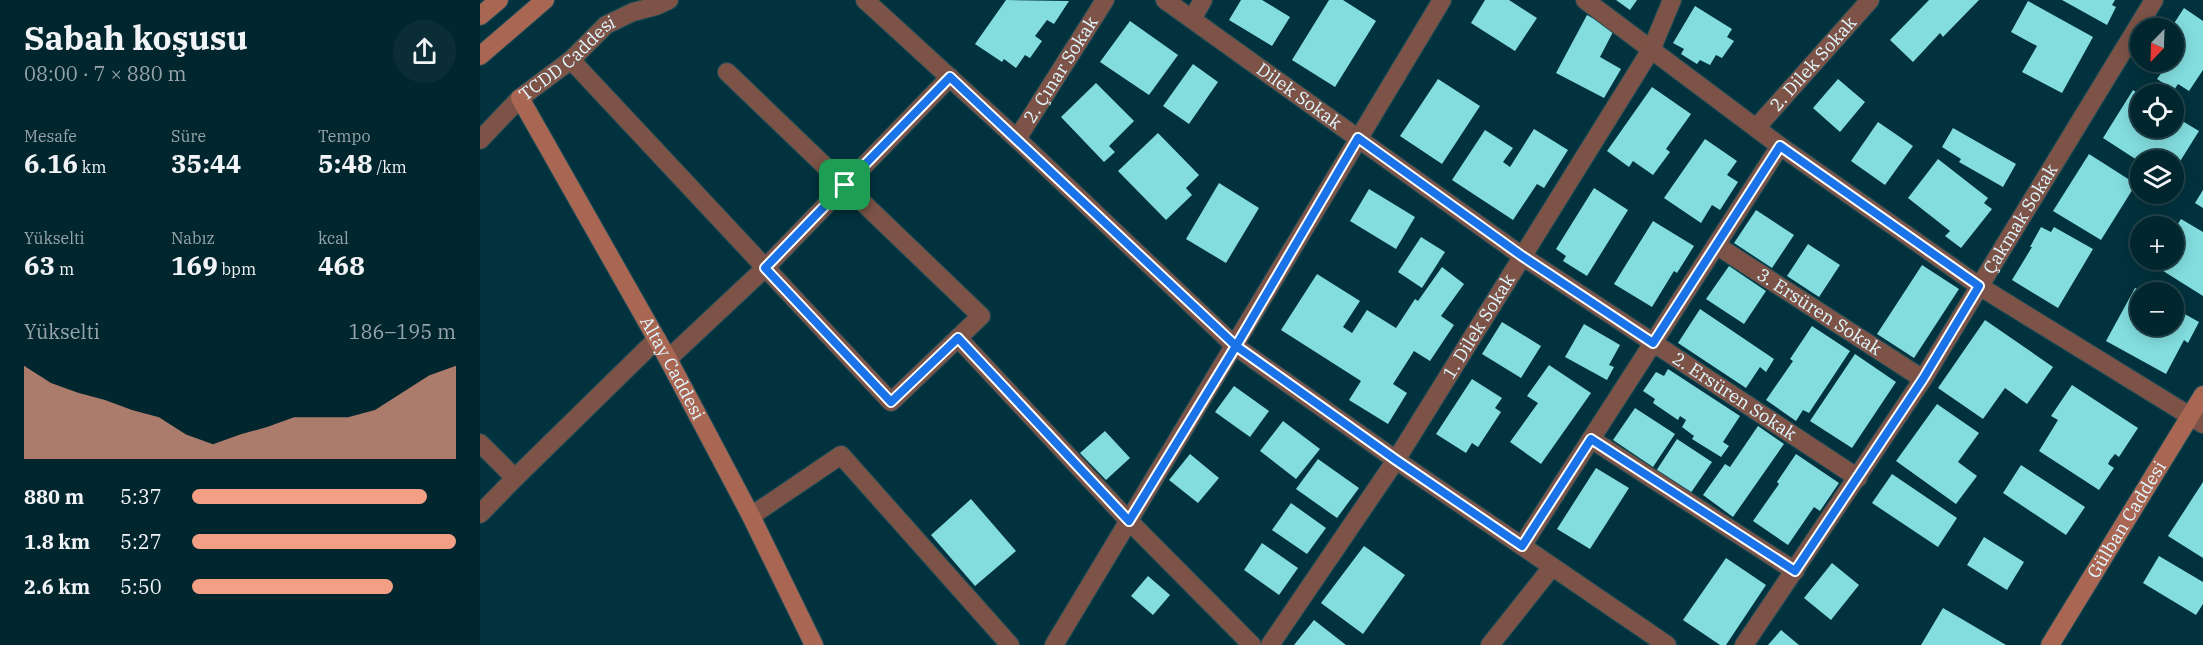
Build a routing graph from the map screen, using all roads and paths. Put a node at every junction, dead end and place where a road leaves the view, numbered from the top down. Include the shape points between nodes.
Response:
1 (499, 0) edge
2 (545, 0) edge
3 (556, 0) edge
4 (669, 0) edge
5 (865, 0) edge
6 (1105, 0) edge
7 (1165, 0) edge
8 (1203, 0) edge
9 (1442, 0) edge
10 (1585, 0) edge
11 (1672, 0) edge
12 (1870, 0) edge
13 (2154, 0) edge
14 (480, 16) edge
15 (526, 17) junction
16 (1192, 19) junction
17 (1652, 48) junction
18 (480, 56) edge
19 (571, 60) junction
20 (727, 72) dead end
21 (950, 77) junction
22 (520, 98) junction
23 (1756, 128) junction
24 (1358, 138) junction
25 (1017, 139) junction
26 (480, 140) edge
27 (1780, 146) junction
28 (845, 185) junction
29 (1716, 245) junction
30 (1522, 256) junction
31 (765, 268) junction
32 (1979, 286) junction
33 (958, 338) junction
34 (657, 339) junction
35 (1653, 343) junction
36 (1236, 346) junction
37 (668, 359) junction
38 (1923, 379) junction
39 (2203, 395) edge
40 (2196, 420) edge
41 (1591, 439) junction
42 (480, 443) edge
43 (1396, 460) junction
44 (515, 478) junction
45 (1858, 478) junction
46 (480, 514) edge
47 (751, 516) junction
48 (1129, 521) junction
49 (1522, 546) junction
50 (1552, 567) junction
51 (1795, 571) junction
52 (814, 645) edge
53 (1010, 645) edge
54 (1054, 645) edge
55 (1252, 645) edge
56 (1270, 645) edge
57 (1490, 645) edge
58 (1667, 645) edge
59 (1744, 645) edge
60 (2050, 645) edge

1 - 14 street
2 - 15 street
3 - 15 street
4 - 19 street, TCDD Caddesi via 606,25
5 - 21 street
6 - 25 street, 2. Çınar Sokak
7 - 16 street, Dilek Sokak
8 - 16 street
9 - 24 street
10 - 17 street
11 - 17 street, 1. Dilek Sokak
12 - 23 street, 2. Dilek Sokak
13 - 32 street, Çakmak Sokak
15 - 18 street
16 - 24 street, Dilek Sokak
17 - 23 street
17 - 30 street, 1. Dilek Sokak
19 - 22 street, TCDD Caddesi
19 - 31 street
20 - 28 street
21 - 25 street
21 - 28 street
22 - 26 street, TCDD Caddesi
22 - 34 street, Altay Caddesi
23 - 27 street
24 - 30 street, Dilek Sokak
24 - 36 street
25 - 36 street
27 - 29 street
27 - 32 street
28 - 31 street
28 - 33 street via 981,316
29 - 35 street
29 - 38 street, 3. Ersüren Sokak
30 - 35 street, 2. Ersüren Sokak
30 - 43 street, 1. Dilek Sokak
31 - 33 street via 891,402
31 - 37 street
32 - 38 street, Çakmak Sokak
32 - 40 street
33 - 48 street
34 - 37 street, Altay Caddesi
34 - 44 street
35 - 41 street
35 - 45 street, 2. Ersüren Sokak
36 - 43 street
36 - 48 street
37 - 47 street, Altay Caddesi
38 - 45 street, Çakmak Sokak
39 - 40 street, Gülban Caddesi
40 - 60 street, Gülban Caddesi
41 - 49 street
41 - 51 street
42 - 44 street
43 - 49 street
43 - 56 street, 1. Dilek Sokak
44 - 46 street
45 - 51 street, Çakmak Sokak
47 - 52 street, Altay Caddesi
47 - 53 street via 841,455
48 - 54 street
48 - 55 street
49 - 50 street
50 - 57 street
50 - 58 street
51 - 59 street, Çakmak Sokak

